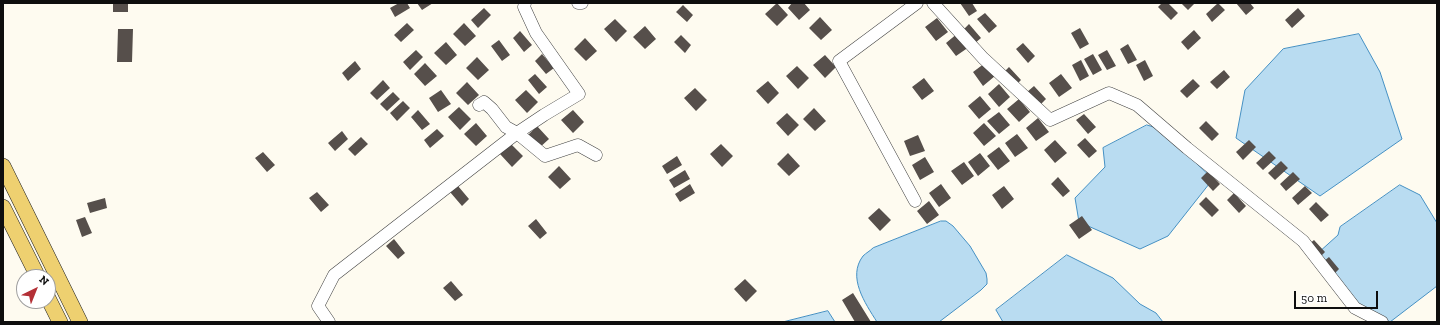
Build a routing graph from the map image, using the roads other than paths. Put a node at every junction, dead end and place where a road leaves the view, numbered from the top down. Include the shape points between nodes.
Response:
1 (525, 3) edge
2 (578, 3) edge
3 (582, 3) edge
4 (917, 3) edge
5 (933, 3) edge
6 (479, 105) dead end
7 (518, 133) junction
8 (596, 155) dead end
9 (3, 166) edge
10 (915, 202) dead end
11 (3, 207) edge
12 (34, 269) edge
13 (54, 309) edge
14 (60, 322) edge
15 (80, 322) edge
16 (329, 322) edge
17 (1382, 322) edge

1 - 7 street via 524,7 536,32 580,94
2 - 3 street
4 - 10 street via 839,61
5 - 17 street via 984,58 1050,120 1109,93 1137,105 1303,241 1355,308
6 - 7 street via 484,102 506,127
7 - 8 street via 545,156 578,145
7 - 16 street via 334,274 318,306
9 - 15 main road
11 - 12 main road
13 - 14 main road

